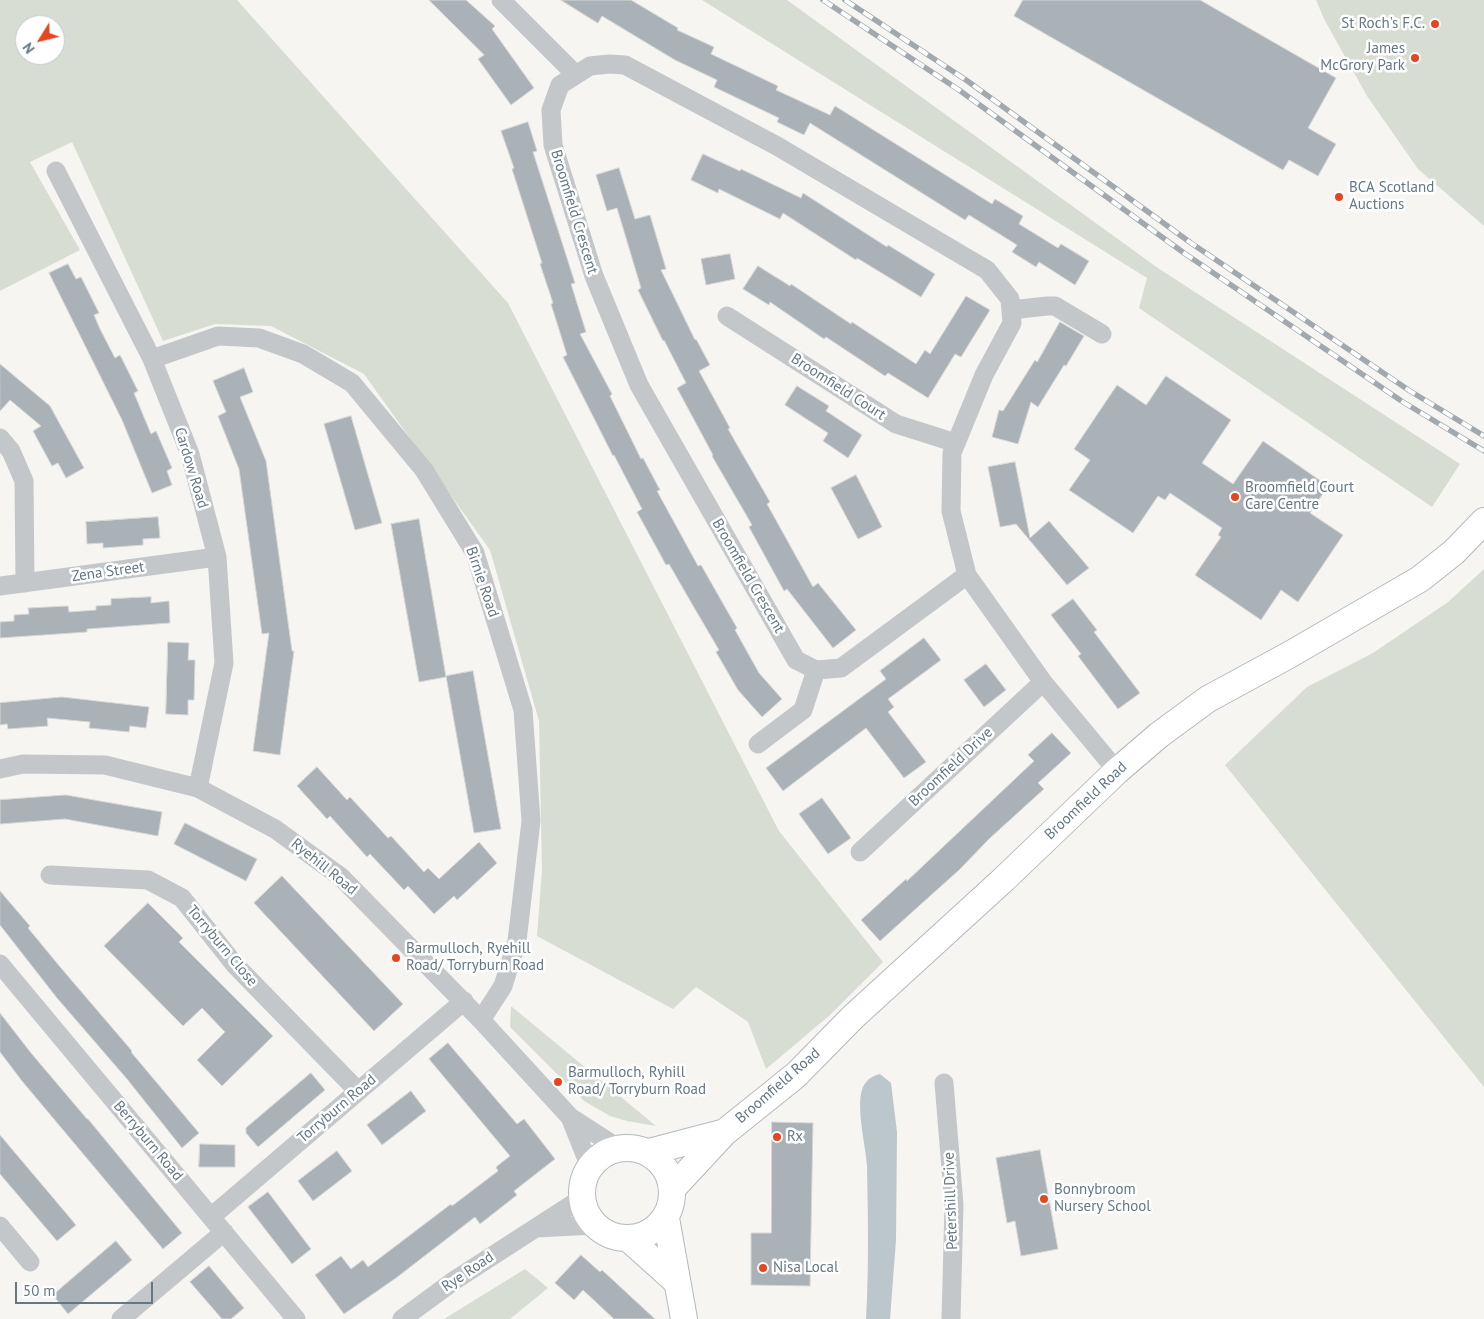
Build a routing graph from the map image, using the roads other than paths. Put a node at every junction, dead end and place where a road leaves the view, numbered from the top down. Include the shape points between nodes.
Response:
1 (501, 0) edge
2 (575, 74) junction
3 (56, 171) dead end
4 (1011, 310) junction
5 (727, 316) dead end
6 (1102, 334) dead end
7 (152, 359) junction
8 (0, 438) edge
9 (956, 443) junction
10 (1484, 521) edge
11 (217, 557) junction
12 (967, 575) junction
13 (25, 583) junction
14 (0, 586) edge
15 (816, 670) junction
16 (1043, 682) junction
17 (758, 744) dead end
18 (0, 769) edge
19 (1117, 771) junction
20 (198, 788) junction
21 (860, 852) dead end
22 (50, 875) dead end
23 (0, 964) edge
24 (464, 1001) junction
25 (482, 1020) junction
26 (944, 1083) dead end
27 (358, 1091) junction
28 (570, 1117) junction
29 (725, 1132) junction
30 (618, 1148) junction
31 (649, 1152) junction
32 (590, 1167) junction
33 (673, 1188) junction
34 (582, 1198) junction
35 (211, 1217) junction
36 (666, 1218) junction
37 (595, 1225) junction
38 (0, 1226) edge
39 (536, 1228) junction
40 (224, 1232) junction
41 (629, 1239) junction
42 (30, 1262) dead end
43 (677, 1282) junction
44 (121, 1319) edge
45 (296, 1319) edge
46 (402, 1319) edge
47 (684, 1319) edge
48 (951, 1319) edge

1 - 2 street
2 - 4 street, Broomfield Crescent via 590,66 625,65 768,142 987,270 1010,299
2 - 15 street, Broomfield Crescent via 560,84 551,110 553,145 594,276 639,385 796,660
3 - 7 street, Cardow Road
4 - 6 street via 1055,306
4 - 9 street via 1012,323 984,375
5 - 9 street, Broomfield Court via 896,424
7 - 11 street, Cardow Road via 190,454
7 - 25 street, Birnie Road via 218,336 259,338 303,354 352,383 424,470 475,553 523,710 531,821 517,941 504,986
8 - 13 street via 11,451 24,481
9 - 12 street via 952,453 951,511
10 - 19 street, Broomfield Road via 1454,552 1420,579 1208,699
11 - 13 street, Zena Street
11 - 20 street, Cardow Road via 224,663
12 - 15 street via 841,668
12 - 16 street
13 - 14 street, Zena Street
15 - 17 street via 803,710
16 - 19 street
16 - 21 street, Broomfield Drive
18 - 20 street, Ryehill Road via 22,764 105,765
19 - 29 street, Broomfield Road via 796,1074
20 - 24 street, Ryehill Road via 275,829 341,877
22 - 27 street, Torryburn Close via 148,880 182,898 235,965
23 - 35 street, Berryburn Road
24 - 25 street, Ryehill Road
24 - 27 street, Torryburn Road
25 - 28 street, Ryehill Road
26 - 48 street, Petershill Drive via 954,1205
27 - 35 street, Torryburn Road
28 - 30 street, Ryehill Road
28 - 32 street, Ryehill Road
29 - 31 street, Broomfield Road
29 - 33 street, Broomfield Road
30 - 31 street via 631,1147
30 - 32 street via 600,1156
31 - 33 street via 665,1167
32 - 34 street via 582,1186
33 - 36 street via 673,1202
34 - 37 street
34 - 39 street, Rye Road
35 - 40 street, Berryburn Road
36 - 41 street via 654,1230
36 - 43 street
37 - 39 street, Rye Road
37 - 41 street via 611,1236
38 - 42 street
39 - 46 street, Rye Road
40 - 44 street
40 - 45 street, Berryburn Road
41 - 43 street
43 - 47 street

